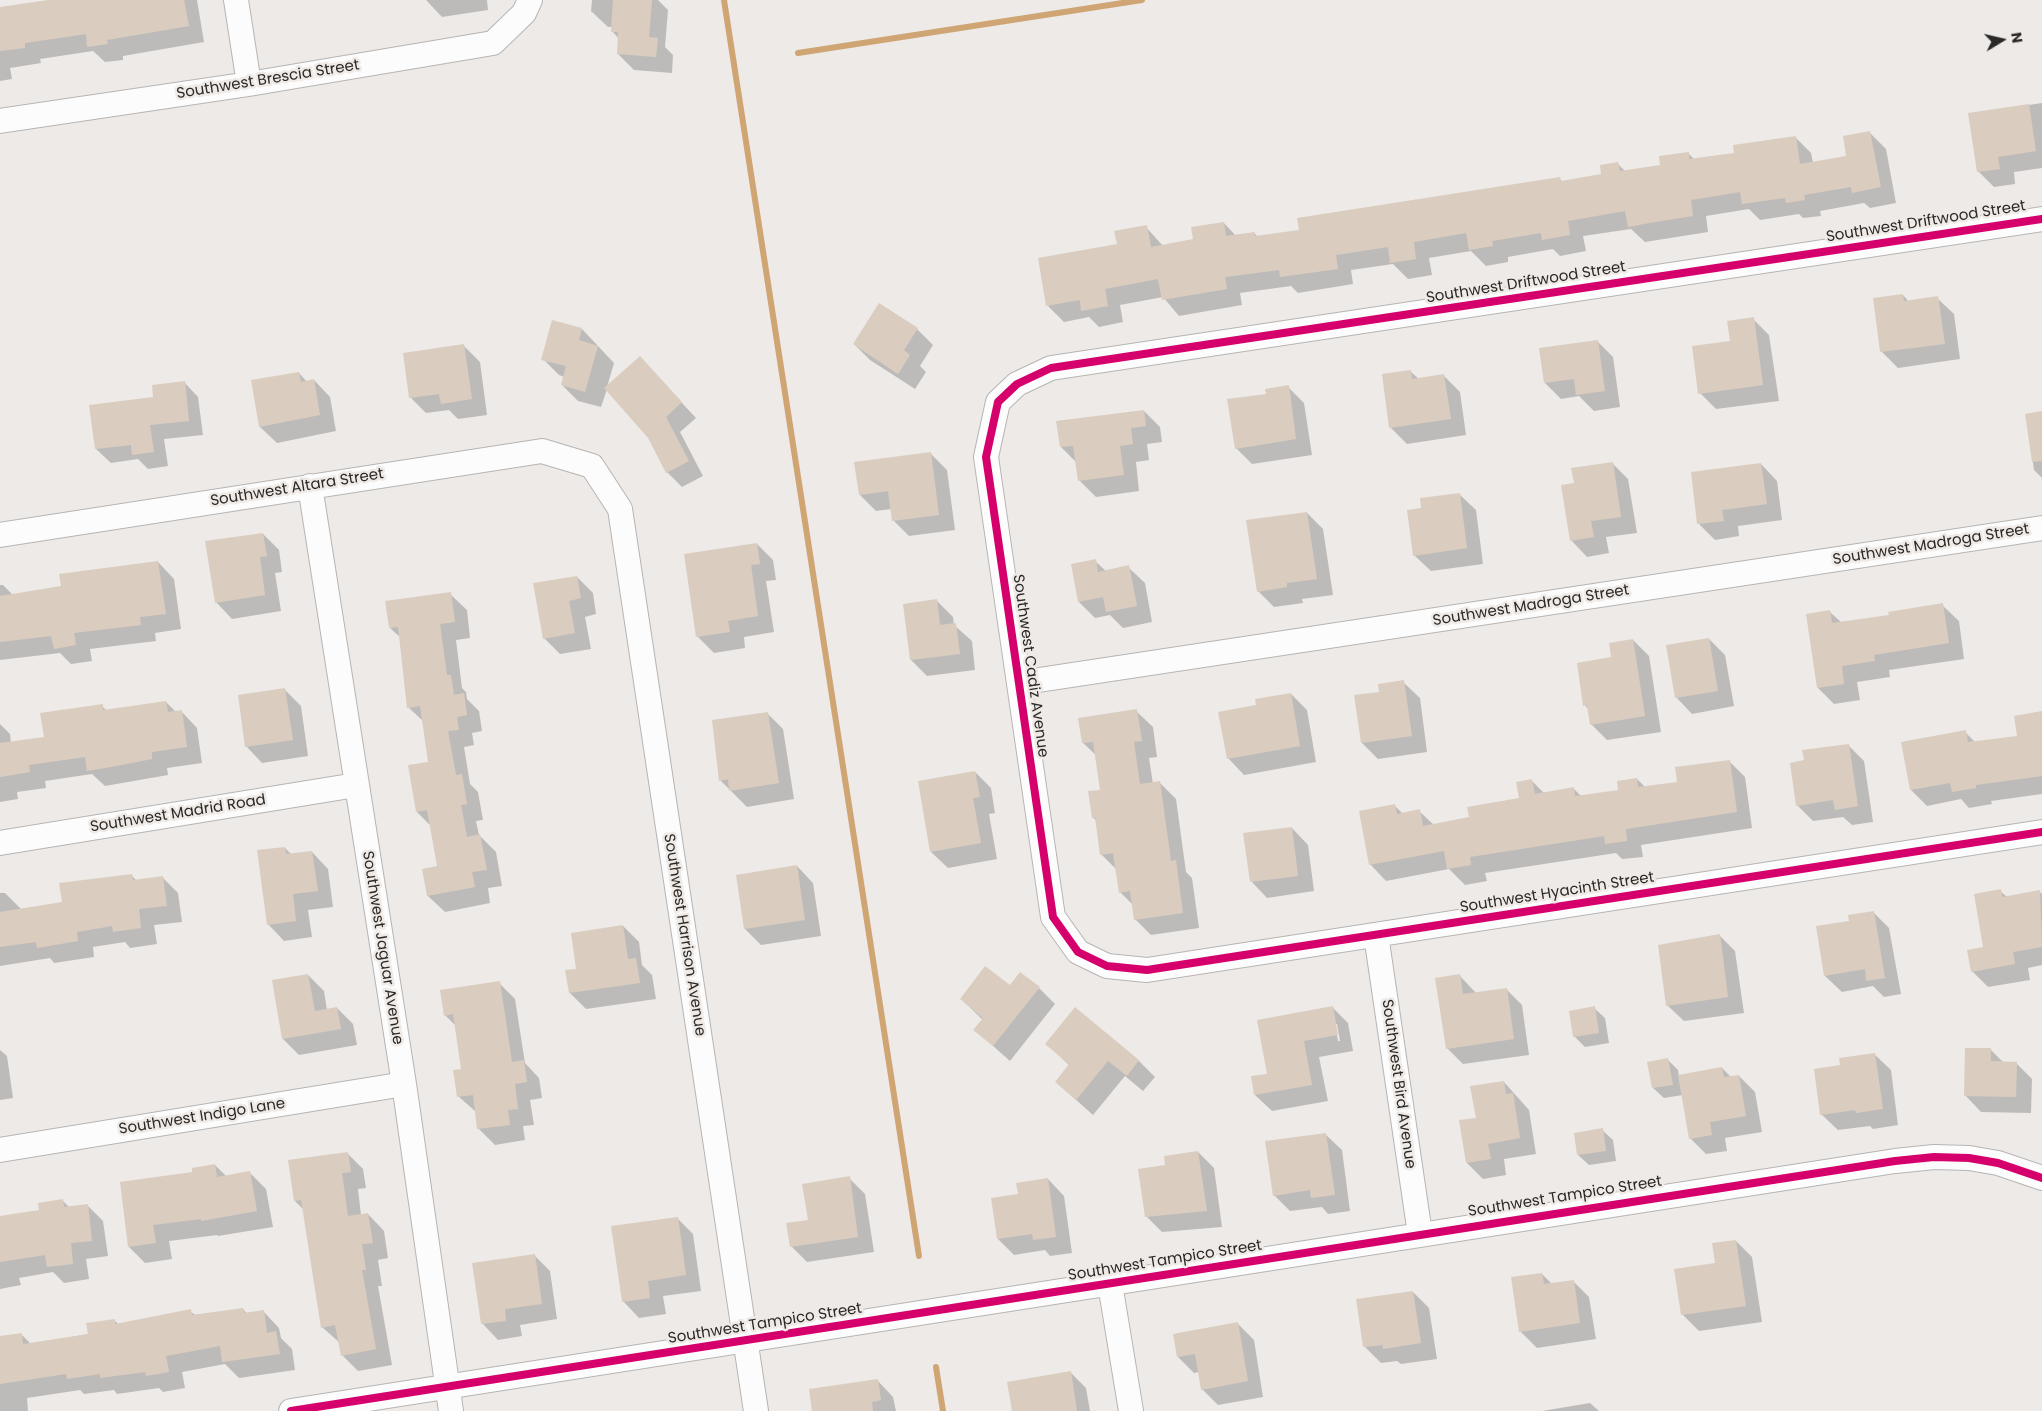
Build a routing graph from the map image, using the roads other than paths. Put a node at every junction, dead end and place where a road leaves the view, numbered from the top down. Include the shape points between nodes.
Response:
1 (236, 0) edge
2 (527, 6) edge
3 (249, 84) junction
4 (0, 121) edge
5 (2042, 219) edge
6 (1017, 384) joint
7 (592, 466) joint
8 (310, 486) junction
9 (2042, 528) edge
10 (0, 534) edge
11 (1019, 683) junction
12 (356, 785) junction
13 (2042, 832) edge
14 (0, 843) edge
15 (1376, 934) junction
16 (1078, 952) joint
17 (404, 1084) junction
18 (0, 1150) edge
19 (2042, 1178) edge
20 (1420, 1234) junction
21 (1110, 1284) junction
22 (745, 1341) junction
23 (447, 1387) junction
24 (291, 1411) edge
25 (451, 1411) edge
26 (756, 1411) edge
27 (1131, 1411) edge

1 - 3 street
2 - 3 street, Southwest Brescia Street via 493,43
3 - 4 street, Southwest Brescia Street
5 - 6 street, Southwest Driftwood Street via 1051,368
6 - 11 street, Southwest Cadiz Avenue via 998,402 986,457
7 - 8 street, Southwest Altara Street via 542,451
7 - 22 street, Southwest Harrison Avenue via 620,510
8 - 10 street, Southwest Altara Street
8 - 12 street, Southwest Jaguar Avenue
9 - 11 street, Southwest Madroga Street
11 - 16 street, Southwest Cadiz Avenue via 1053,917
12 - 14 street, Southwest Madrid Road
12 - 17 street, Southwest Jaguar Avenue
13 - 15 street, Southwest Hyacinth Street
15 - 16 street, Southwest Hyacinth Street via 1147,970 1107,966
15 - 20 street, Southwest Bird Avenue
17 - 18 street, Southwest Indigo Lane
17 - 23 street, Southwest Jaguar Avenue
19 - 20 street, Southwest Tampico Street via 1998,1163 1970,1158 1895,1161
20 - 21 street, Southwest Tampico Street
21 - 22 street, Southwest Tampico Street
21 - 27 street
22 - 23 street, Southwest Tampico Street
22 - 26 street, Southwest Harrison Avenue
23 - 24 street, Southwest Tampico Street
23 - 25 street, Southwest Jaguar Avenue

